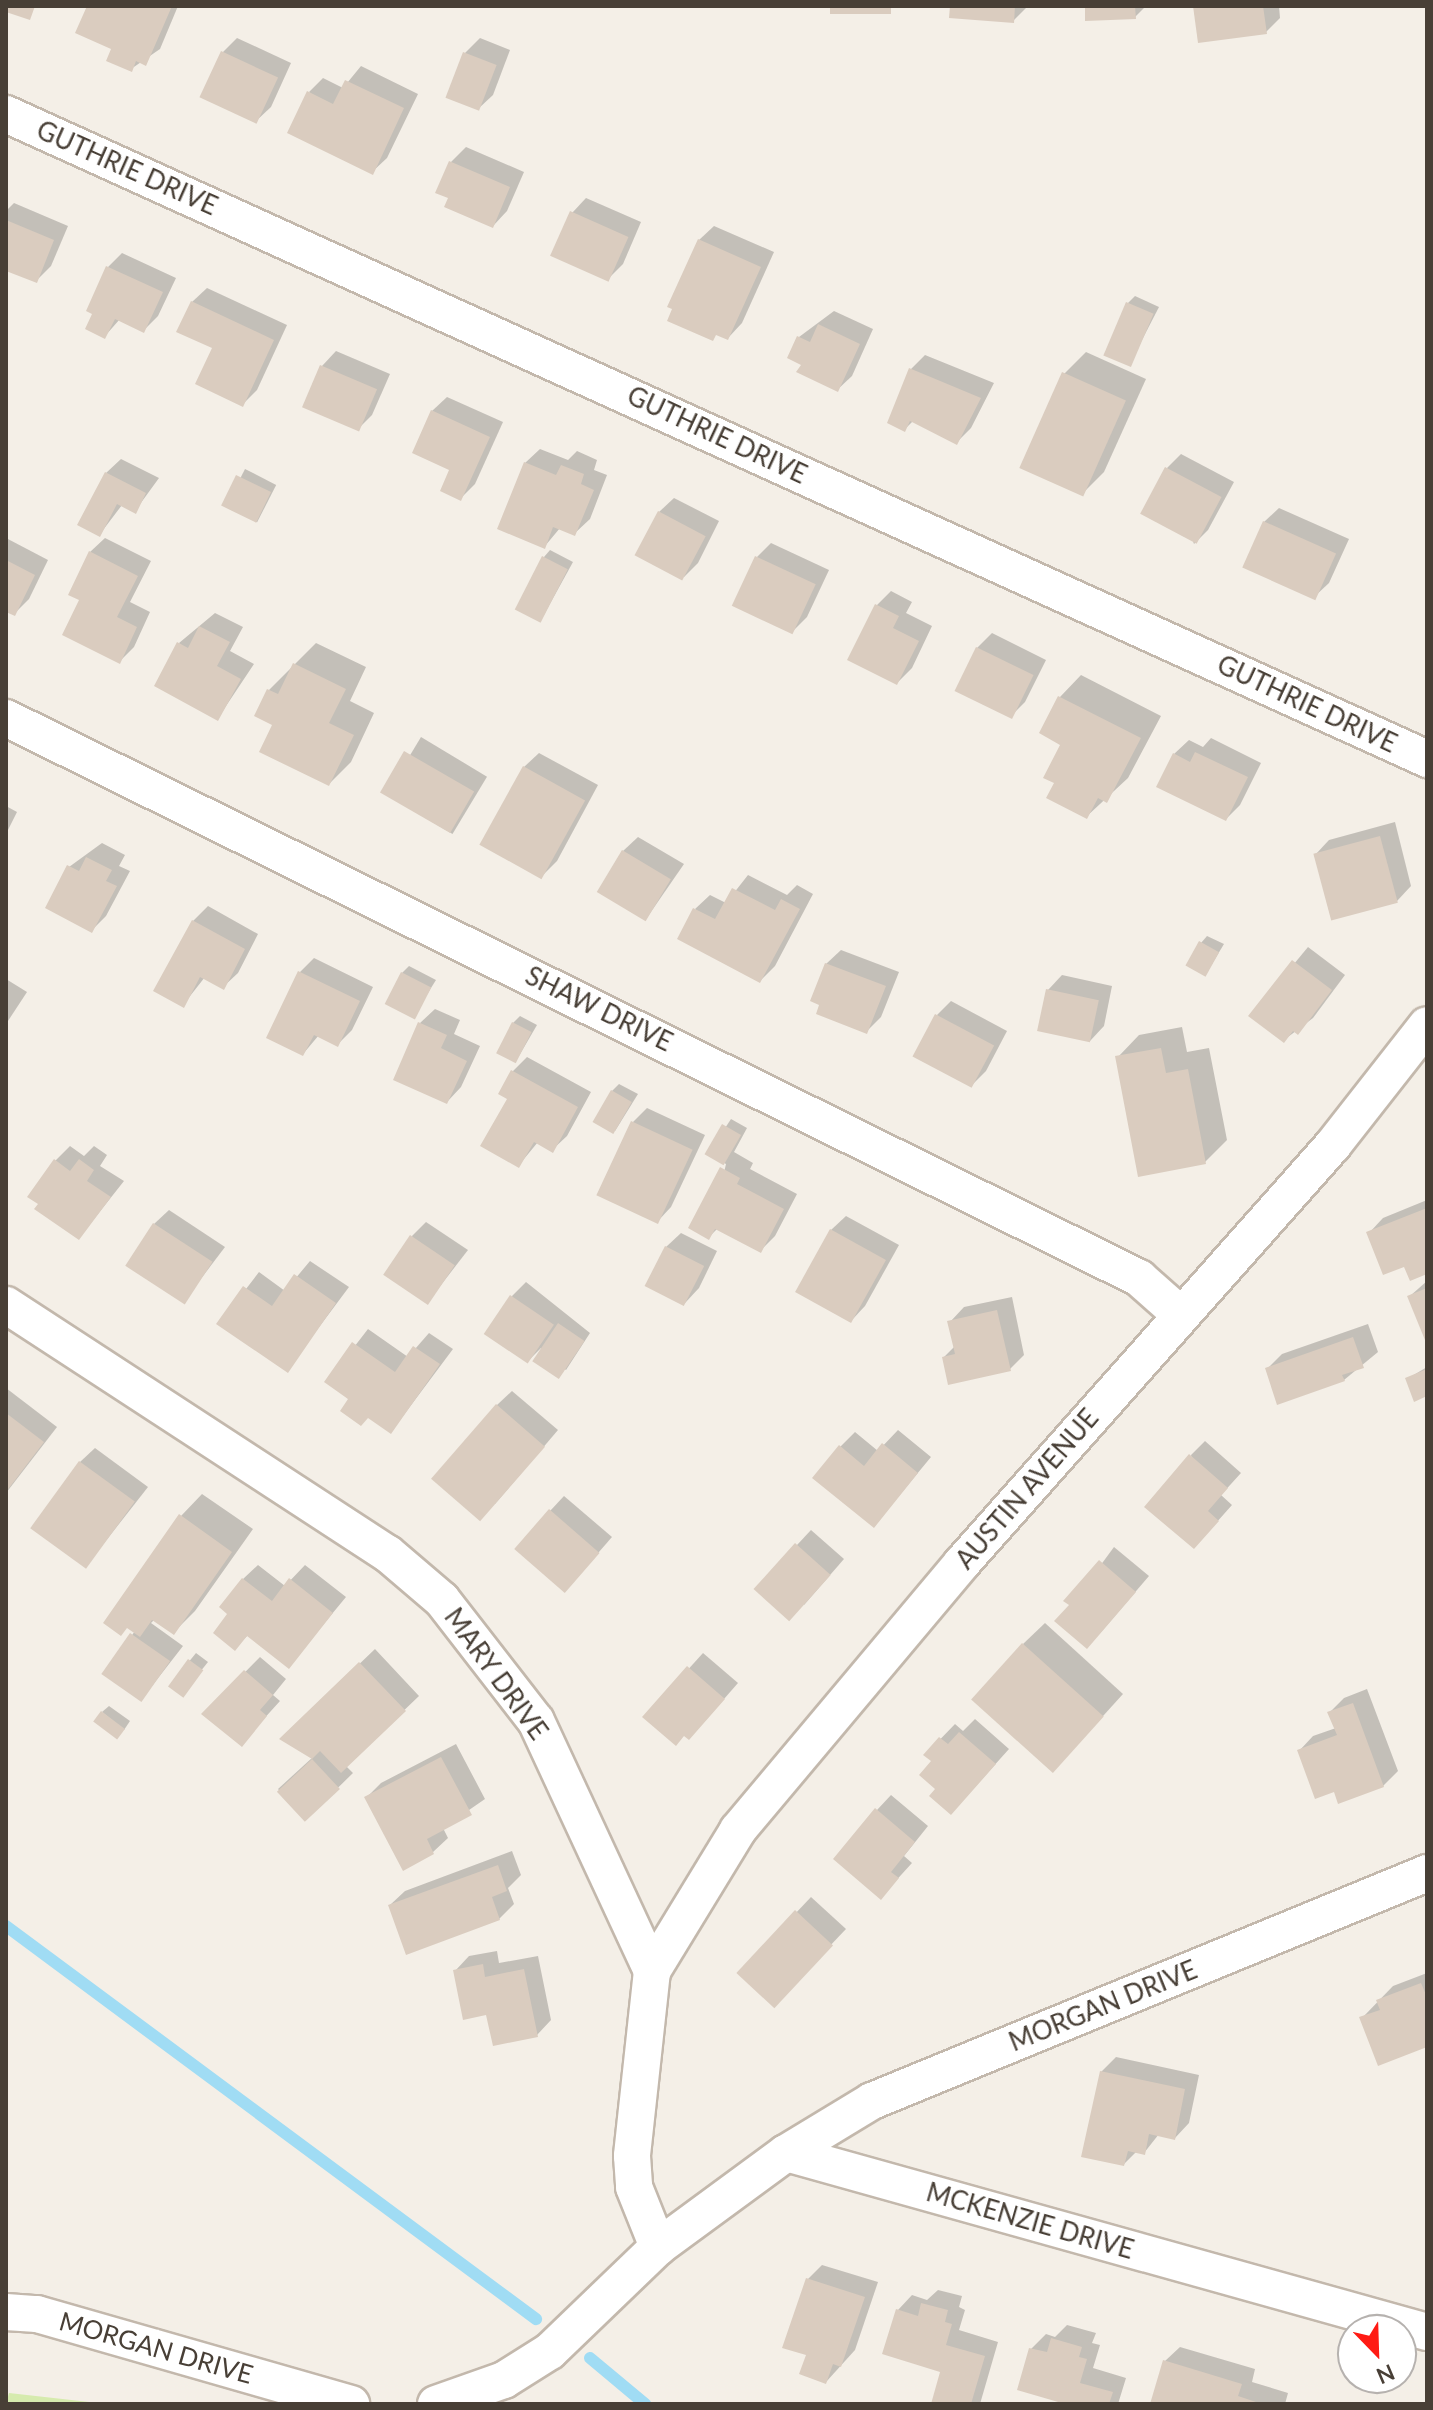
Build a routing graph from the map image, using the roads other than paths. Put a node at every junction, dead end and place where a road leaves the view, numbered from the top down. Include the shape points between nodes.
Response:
1 (6, 114) edge
2 (6, 718) edge
3 (1427, 759) edge
4 (1427, 1025) edge
5 (6, 1305) edge
6 (1181, 1315) junction
7 (1427, 1873) edge
8 (652, 1971) junction
9 (786, 2153) junction
10 (658, 2247) junction
11 (6, 2312) edge
12 (1427, 2332) edge
13 (351, 2404) edge
14 (436, 2404) edge

1 - 3 street, GUTHRIE DRIVE
2 - 6 street, SHAW DRIVE via 1139,1278
4 - 6 street, AUSTIN AVENUE via 1333,1145
5 - 8 street, MARY DRIVE via 387,1553 442,1600 536,1721
6 - 8 street, AUSTIN AVENUE via 962,1563 738,1830
7 - 9 street, MORGAN DRIVE via 872,2101
8 - 10 street via 632,2156 638,2201
9 - 10 street
9 - 12 street, MCKENZIE DRIVE
10 - 14 street via 550,2351 504,2380
11 - 13 street, MORGAN DRIVE via 37,2314

